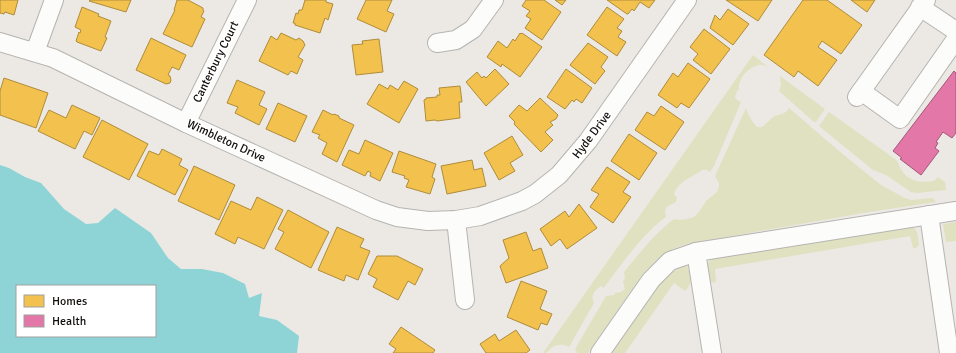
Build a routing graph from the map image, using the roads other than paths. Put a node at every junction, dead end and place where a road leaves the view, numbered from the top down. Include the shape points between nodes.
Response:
1 (54, 0) edge
2 (247, 0) edge
3 (494, 0) edge
4 (687, 0) edge
5 (923, 4) edge
6 (956, 31) edge
7 (956, 39) edge
8 (0, 42) edge
9 (437, 43) dead end
10 (35, 52) junction
11 (186, 123) junction
12 (956, 211) edge
13 (929, 215) junction
14 (456, 220) junction
15 (696, 252) junction
16 (465, 300) dead end
17 (600, 353) edge
18 (712, 353) edge
19 (949, 353) edge

1 - 10 street
2 - 11 street, Canterbury Court
3 - 9 street via 473,29 456,40
4 - 14 street, Hyde Drive via 588,141 559,175 522,201 480,216
5 - 6 street
5 - 7 street via 859,94 900,119
8 - 10 street, Wimbleton Drive
10 - 11 street, Wimbleton Drive via 53,58
11 - 14 street, Wimbleton Drive via 376,210 428,221
12 - 13 street
13 - 15 street
13 - 19 street
14 - 16 street
15 - 17 street via 670,262 651,280
15 - 18 street

